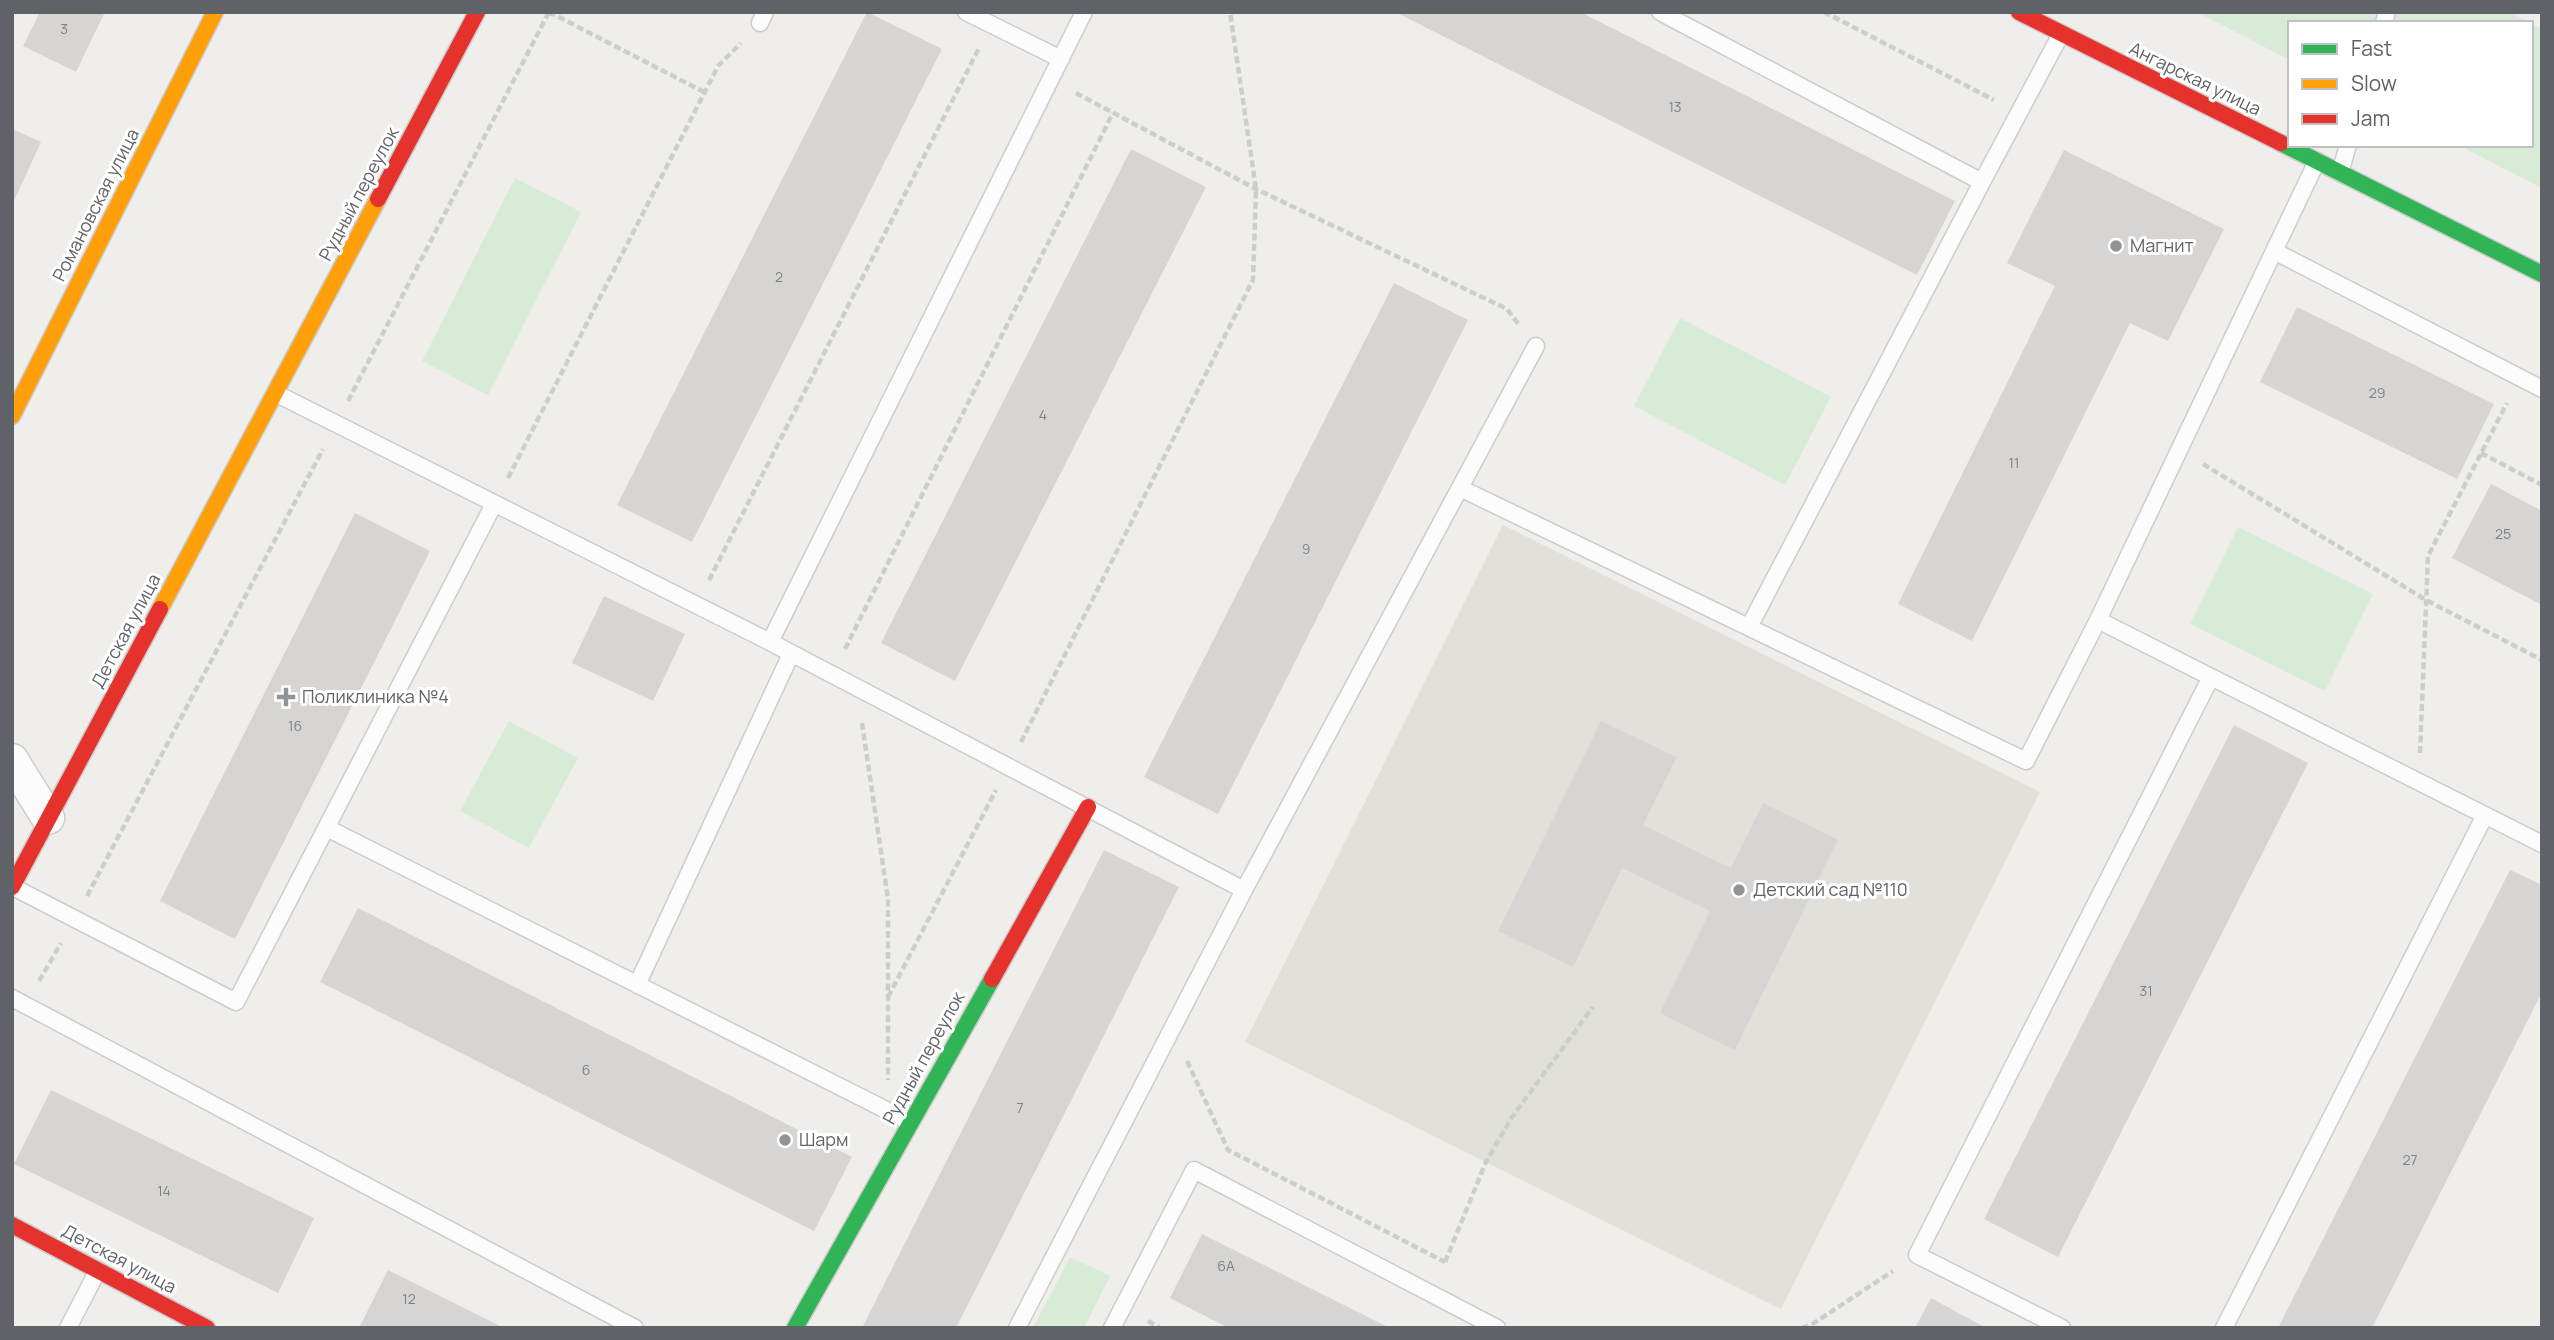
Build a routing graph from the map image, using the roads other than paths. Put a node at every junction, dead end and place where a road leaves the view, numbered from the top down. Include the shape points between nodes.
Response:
1 (215, 12) edge
2 (477, 12) edge
3 (966, 12) edge
4 (1084, 12) edge
5 (1660, 12) edge
6 (2019, 12) edge
7 (2061, 34) junction
8 (1061, 59) junction
9 (2288, 147) edge
10 (2289, 147) edge
11 (2347, 147) edge
12 (2317, 161) junction
13 (2340, 173) junction
14 (1982, 182) junction
15 (2274, 251) junction
16 (2542, 274) edge
17 (1536, 346) road end
18 (2542, 389) edge
19 (275, 393) junction
20 (12, 416) edge
21 (1460, 488) junction
22 (494, 504) junction
23 (2098, 620) junction
24 (1749, 627) junction
25 (770, 642) junction
26 (791, 654) junction
27 (2211, 677) junction
28 (12, 760) edge
29 (1088, 807) junction
30 (2485, 815) junction
31 (48, 818) junction
32 (327, 828) junction
33 (2542, 844) edge
34 (12, 887) edge
35 (1244, 890) junction
36 (637, 985) junction
37 (19, 1001) edge
38 (910, 1122) junction
39 (12, 1225) edge
40 (98, 1270) junction
41 (68, 1328) edge
42 (207, 1328) edge
43 (635, 1328) edge
44 (795, 1328) edge
45 (1017, 1328) edge
46 (1112, 1328) edge
47 (1497, 1328) edge
48 (2062, 1328) edge
49 (2224, 1328) edge

1 - 20 street, Романовская улица
2 - 19 street, Рудный переулок
3 - 8 lane
4 - 8 lane
5 - 14 lane
6 - 7 street, Ангарская улица
7 - 9 street, Ангарская улица
7 - 14 lane
8 - 25 lane
10 - 12 street, Ангарская улица
11 - 13 lane
12 - 13 street, Ангарская улица
12 - 15 lane
13 - 16 street, Ангарская улица
14 - 24 lane
15 - 18 lane
15 - 23 lane
17 - 21 lane
19 - 22 lane
19 - 31 street, Детская улица
21 - 24 lane
21 - 35 lane
22 - 25 lane
22 - 32 lane
23 - 24 lane via 2026,761
23 - 27 lane
25 - 26 lane
26 - 29 lane
26 - 36 lane
27 - 30 lane
27 - 48 lane via 1917,1255
28 - 31 street
29 - 35 lane
29 - 38 street, Рудный переулок
30 - 33 lane
30 - 49 lane
31 - 34 street, Детская улица
32 - 34 lane via 236,1002
32 - 36 lane
35 - 45 lane
36 - 38 lane
37 - 43 lane
38 - 44 street, Рудный переулок
39 - 40 street, Детская улица
40 - 41 lane
40 - 42 street, Детская улица
46 - 47 lane via 1194,1170

